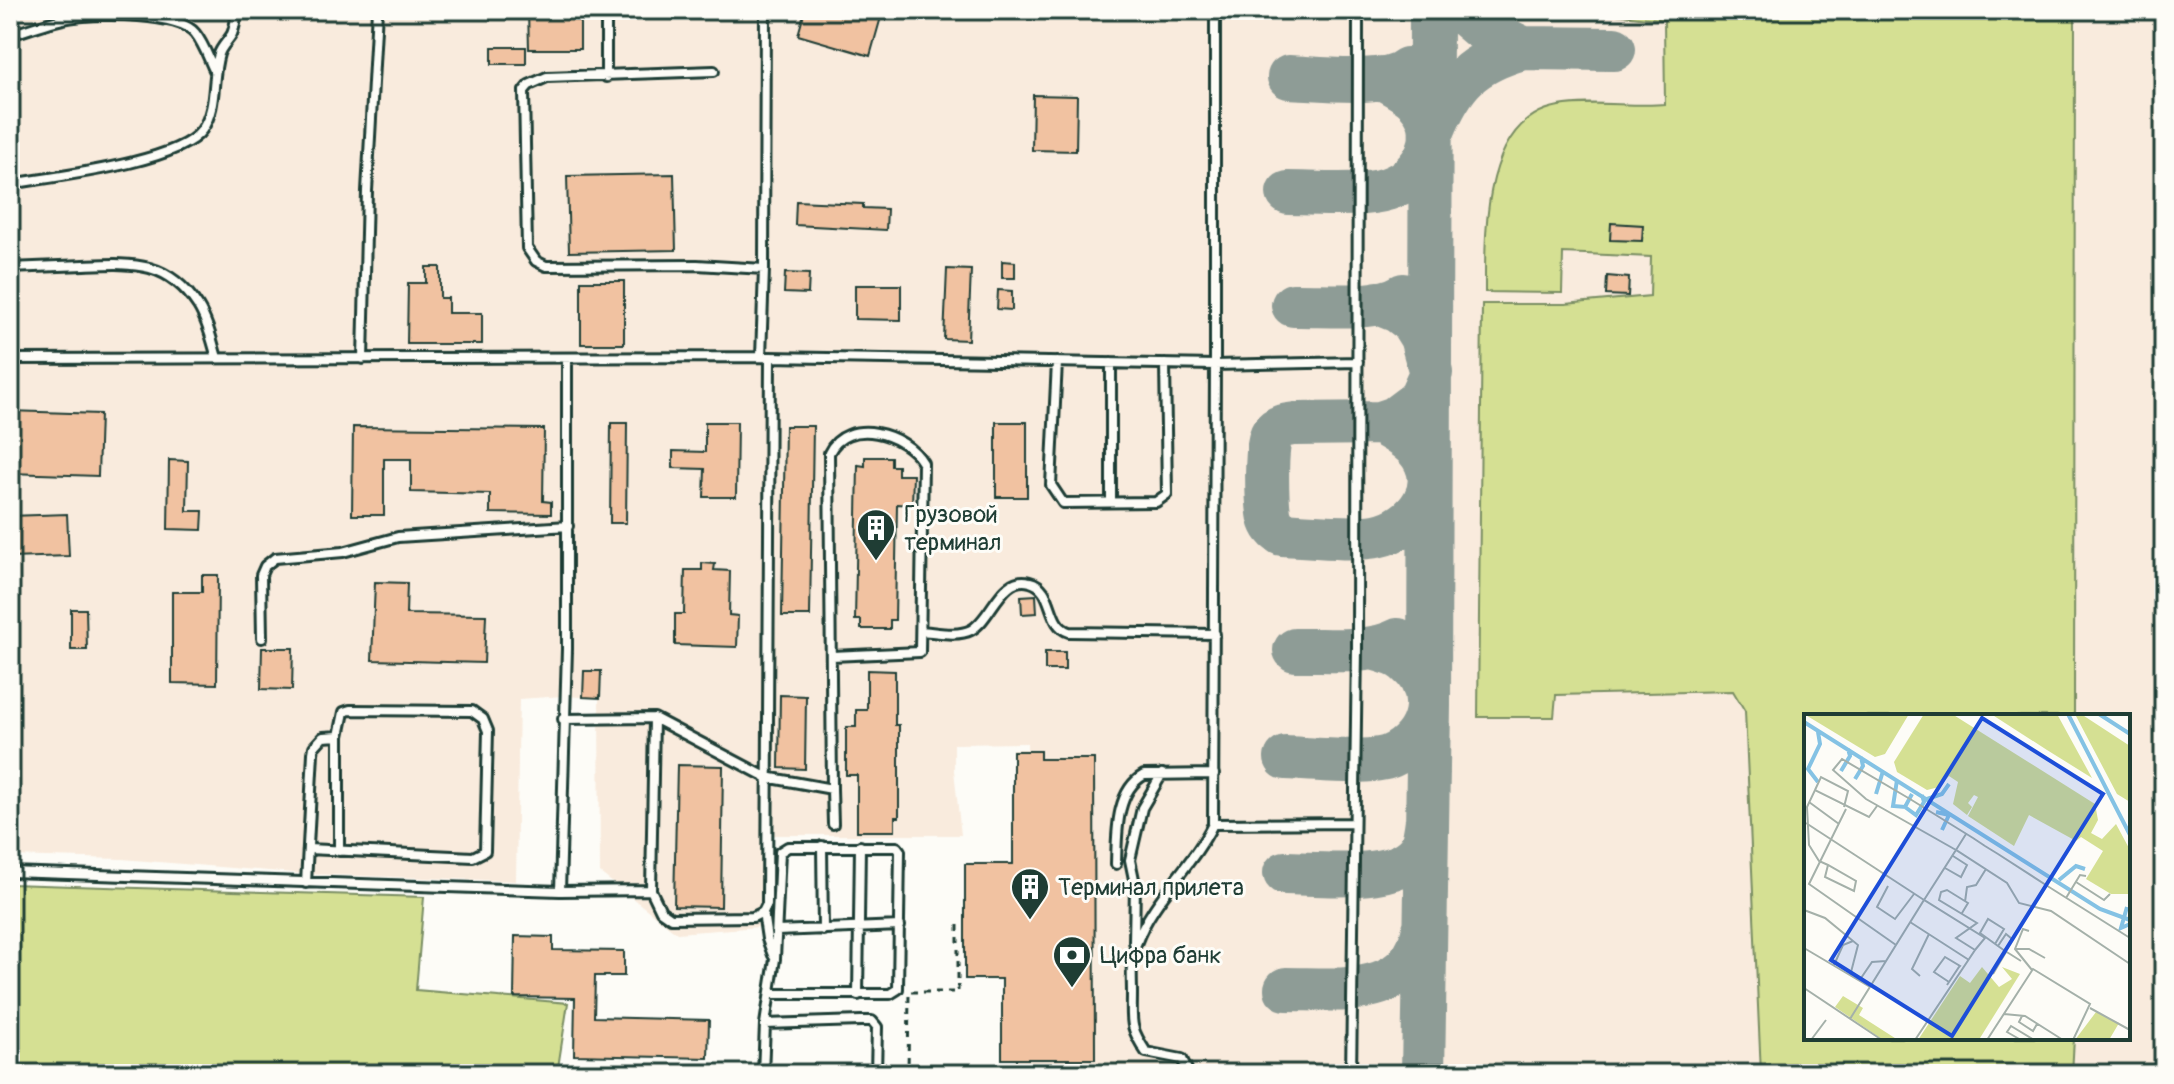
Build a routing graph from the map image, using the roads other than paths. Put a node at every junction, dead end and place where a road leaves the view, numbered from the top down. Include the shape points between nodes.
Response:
1 (237, 10) edge
2 (377, 10) edge
3 (606, 10) edge
4 (765, 10) edge
5 (1215, 10) edge
6 (1358, 10) edge
7 (10, 35) edge
8 (714, 71) dead end
9 (215, 73) junction
10 (606, 77) junction
11 (10, 184) edge
12 (10, 268) edge
13 (764, 269) junction
14 (765, 357) junction
15 (217, 358) junction
16 (567, 358) junction
17 (10, 359) edge
18 (363, 359) junction
19 (1057, 362) junction
20 (1358, 362) junction
21 (1111, 363) junction
22 (1165, 364) junction
23 (1215, 365) junction
24 (1111, 502) junction
25 (568, 526) junction
26 (921, 631) junction
27 (1215, 634) junction
28 (262, 638) dead end
29 (832, 656) junction
30 (654, 718) junction
31 (563, 719) junction
32 (339, 736) junction
33 (1162, 774) junction
34 (1214, 774) junction
35 (766, 777) junction
36 (832, 789) junction
37 (1353, 823) junction
38 (833, 824) dead end
39 (1213, 824) junction
40 (822, 846) junction
41 (860, 846) junction
42 (308, 849) junction
43 (339, 851) junction
44 (1116, 864) dead end
45 (10, 872) edge
46 (306, 883) junction
47 (651, 890) junction
48 (560, 891) junction
49 (763, 912) junction
50 (900, 926) junction
51 (859, 929) junction
52 (823, 930) junction
53 (777, 931) junction
54 (1134, 946) junction
55 (775, 959) junction
56 (772, 994) junction
57 (858, 995) junction
58 (765, 1024) junction
59 (763, 1074) edge
60 (876, 1074) edge
61 (1189, 1074) edge
62 (1351, 1074) edge

1 - 9 lane
2 - 18 lane
3 - 10 lane
4 - 13 lane
5 - 23 lane
6 - 20 lane
7 - 9 lane via 74,17 153,18 195,32
8 - 10 lane
9 - 11 lane via 209,117 194,139 181,147
10 - 13 lane via 547,77 524,91 527,248 532,256 546,266
12 - 15 lane via 134,263 154,269 170,277 197,305
13 - 14 lane
14 - 16 lane
14 - 19 lane
14 - 35 lane
15 - 17 lane
15 - 18 lane
16 - 18 lane
16 - 25 lane
19 - 21 lane
19 - 24 lane via 1051,485 1063,503
20 - 23 lane
20 - 37 lane
21 - 22 lane
21 - 24 lane
22 - 23 lane
22 - 24 lane via 1167,494 1156,502
23 - 27 lane
25 - 28 lane via 398,537 343,552 275,558 261,575
25 - 31 lane
26 - 27 lane via 971,630 1009,586 1024,581 1044,590 1058,625 1069,632
26 - 29 lane via 920,652
26 - 29 lane via 923,463 884,433 846,434 832,446 828,462
27 - 34 lane
29 - 36 lane
30 - 31 lane
30 - 35 lane
30 - 47 lane
31 - 48 lane
32 - 42 lane via 323,737 314,747
32 - 43 lane
32 - 43 lane via 341,718 350,710 472,711 488,731 483,854
33 - 34 lane
33 - 44 lane via 1144,775 1128,788
33 - 54 lane via 1142,808 1130,860
34 - 39 lane
35 - 36 lane
35 - 49 lane
36 - 38 lane
37 - 39 lane
37 - 62 lane
39 - 54 lane
40 - 41 lane
40 - 52 lane
40 - 53 lane via 780,852
41 - 50 lane via 892,845 900,851
41 - 51 lane
42 - 43 lane
42 - 46 lane
45 - 46 lane
46 - 48 lane
47 - 48 lane
47 - 49 lane via 661,911 671,918 753,917
49 - 55 lane
50 - 51 lane
50 - 57 lane via 898,989
51 - 52 lane
51 - 57 lane
52 - 53 lane
53 - 55 lane
54 - 61 lane via 1132,1030 1146,1052 1182,1059
55 - 56 lane
56 - 57 lane
56 - 58 lane
58 - 59 lane
58 - 60 lane via 874,1022

